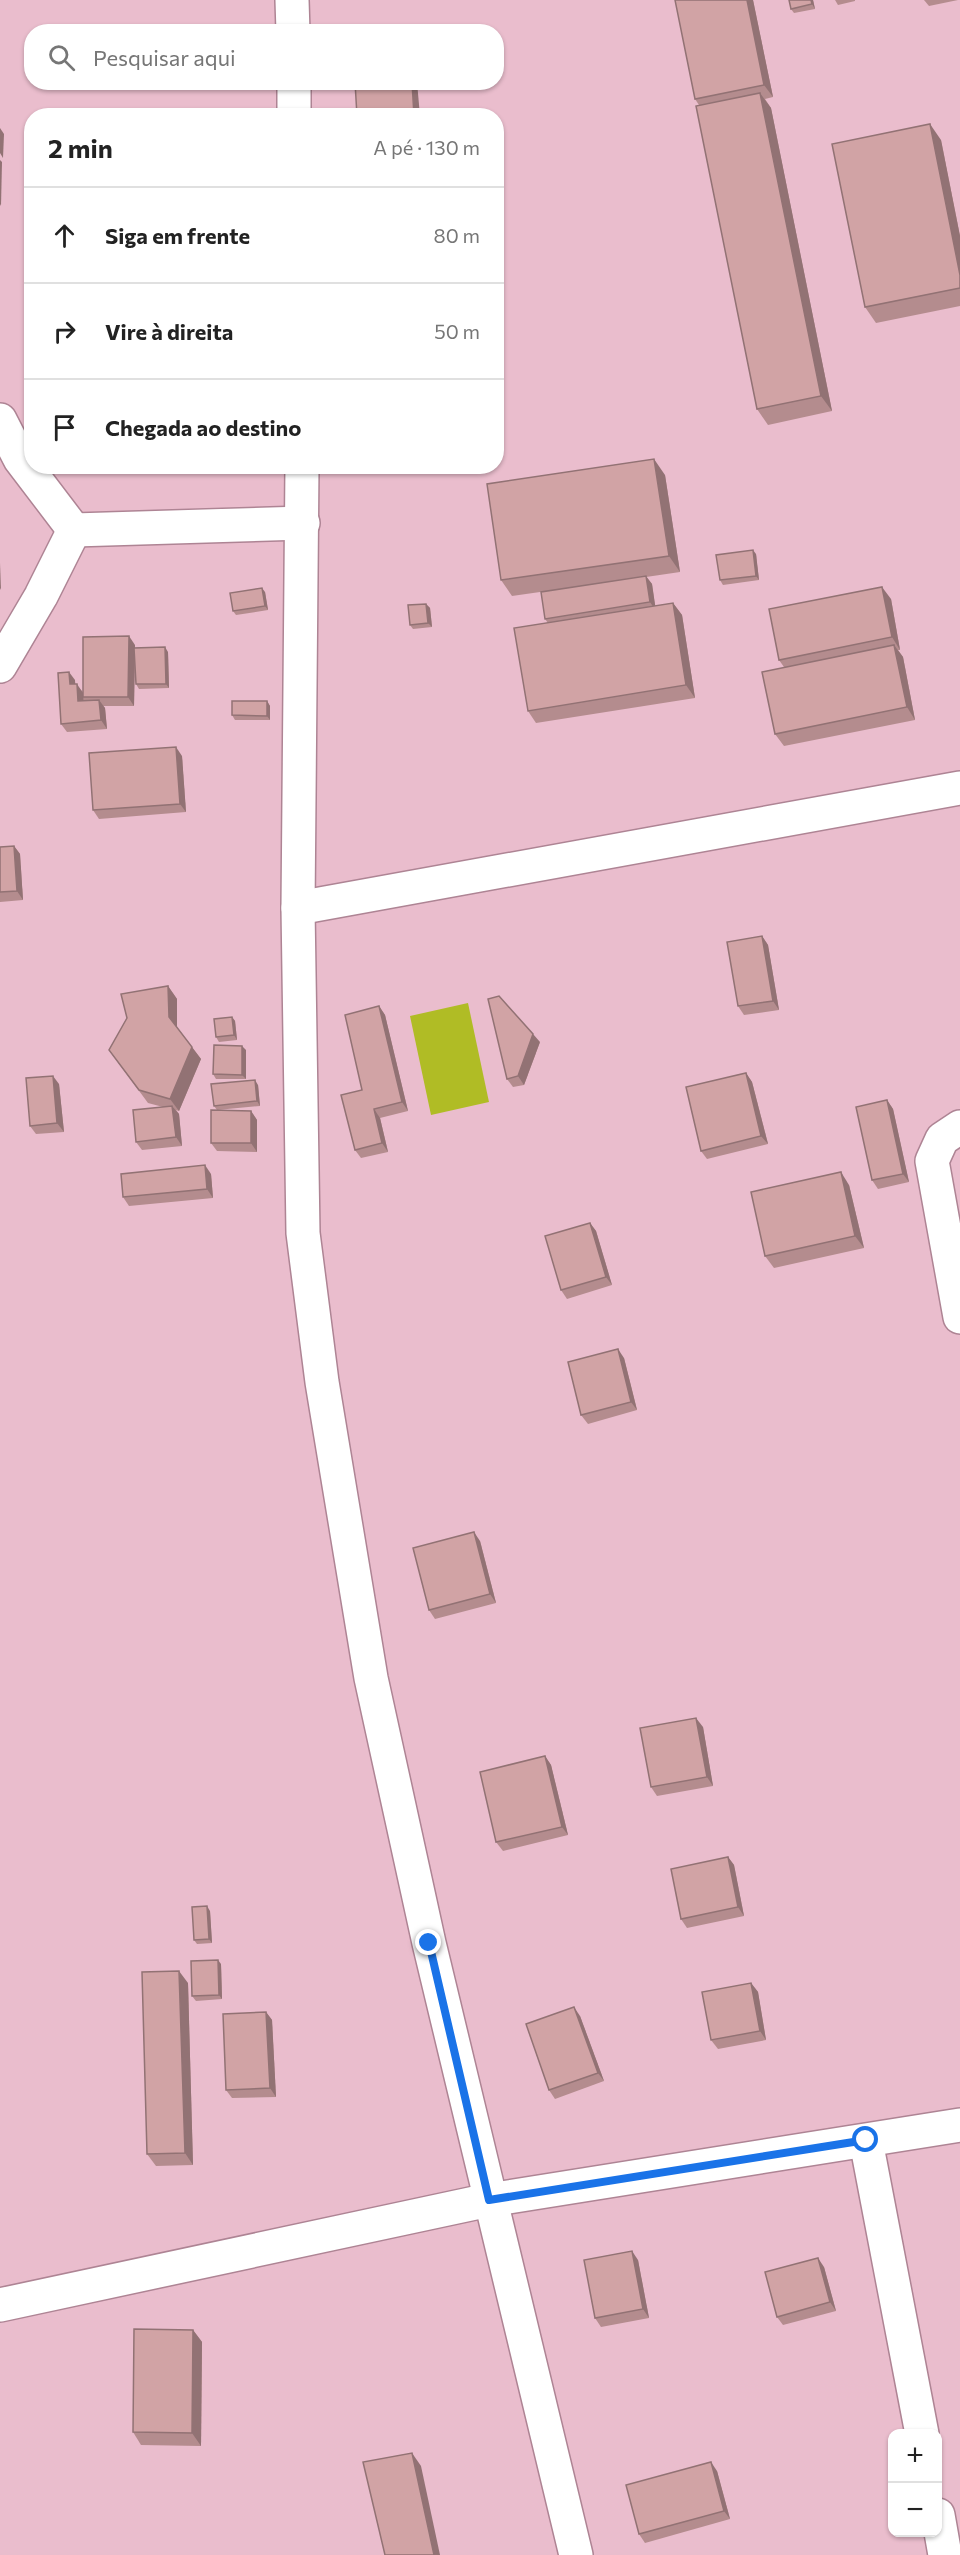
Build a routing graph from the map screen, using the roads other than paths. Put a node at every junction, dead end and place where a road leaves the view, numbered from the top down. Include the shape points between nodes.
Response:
1 (292, 0) edge
2 (293, 24) edge
3 (294, 90) edge
4 (294, 108) edge
5 (0, 420) edge
6 (24, 464) edge
7 (31, 474) edge
8 (302, 474) edge
9 (303, 523) junction
10 (74, 530) junction
11 (0, 666) edge
12 (960, 789) edge
13 (298, 908) junction
14 (960, 1127) edge
15 (960, 1317) edge
16 (960, 2125) edge
17 (866, 2140) junction
18 (489, 2200) junction
19 (0, 2305) edge
20 (921, 2429) edge
21 (942, 2537) edge
22 (576, 2555) edge
23 (945, 2555) edge

1 - 2 street
3 - 4 street
5 - 6 street
7 - 10 street
8 - 9 street
9 - 10 street
9 - 13 street
10 - 11 street
12 - 13 street
13 - 18 street via 303,1233 322,1382 371,1678
14 - 15 street via 942,1139 932,1161
16 - 17 street
17 - 18 street
17 - 20 street
18 - 19 street
18 - 22 street
21 - 23 street

